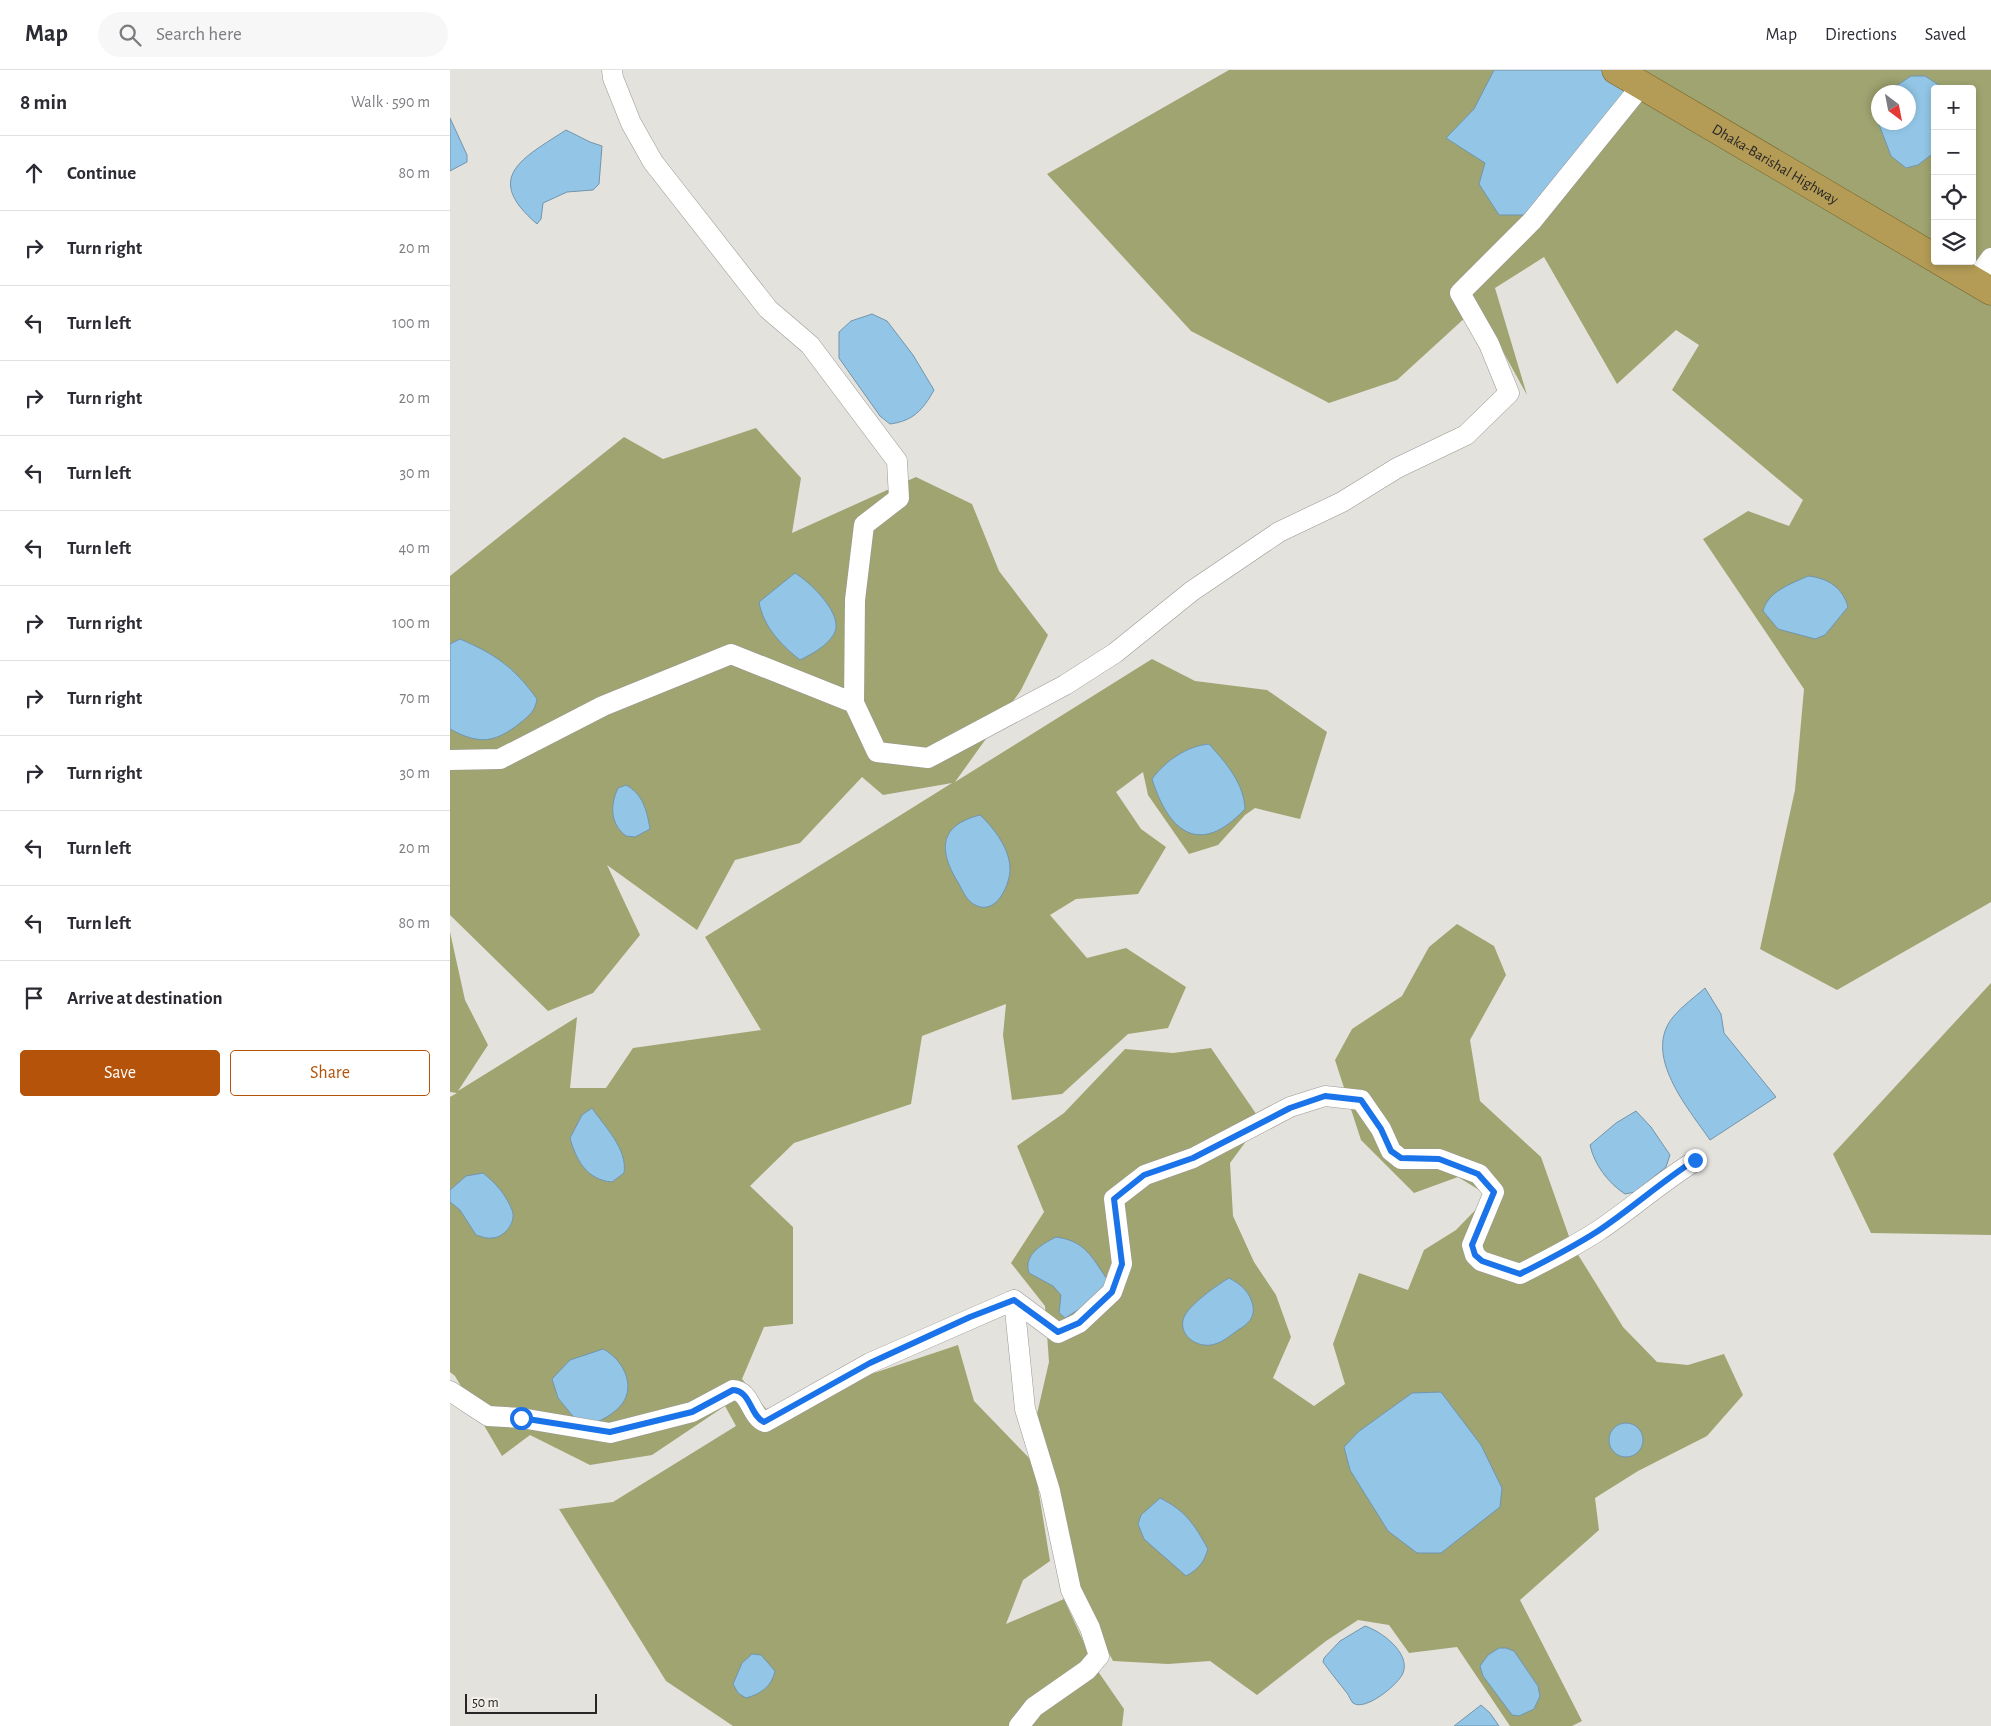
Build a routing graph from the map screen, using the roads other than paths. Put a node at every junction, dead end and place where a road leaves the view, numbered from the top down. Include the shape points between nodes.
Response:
1 (612, 70) edge
2 (1616, 70) edge
3 (1642, 85) junction
4 (1931, 256) edge
5 (1991, 258) edge
6 (1947, 265) edge
7 (1982, 286) edge
8 (854, 704) junction
9 (450, 760) edge
10 (1695, 1160) dead end
11 (1014, 1300) junction
12 (450, 1392) edge
13 (1019, 1726) edge

1 - 8 street via 631,123 653,162 768,309 810,345 897,461 899,498 864,525 856,600
2 - 3 highway, Dhaka-Barishal Highway
3 - 4 highway, Dhaka-Barishal Highway
3 - 8 street via 1532,221 1460,293 1490,344 1508,393 1466,435 1397,468 1342,502 1278,532 1192,591 1116,653 1064,685 928,758 877,752
5 - 7 street
6 - 7 highway
8 - 9 street via 731,654 603,706 500,759
10 - 11 street via 1600,1230 1520,1274 1482,1261 1475,1255 1472,1245 1494,1192 1478,1174 1439,1159 1401,1158 1391,1151 1381,1129 1361,1100 1325,1096 1290,1108 1193,1158 1144,1175 1114,1199 1122,1264 1112,1292 1079,1323 1058,1332
11 - 12 street via 870,1363 764,1422 758,1419 739,1390 733,1390 692,1412 610,1432 488,1416
11 - 13 street via 1025,1408 1050,1491 1072,1590 1100,1656 1087,1670 1034,1707

